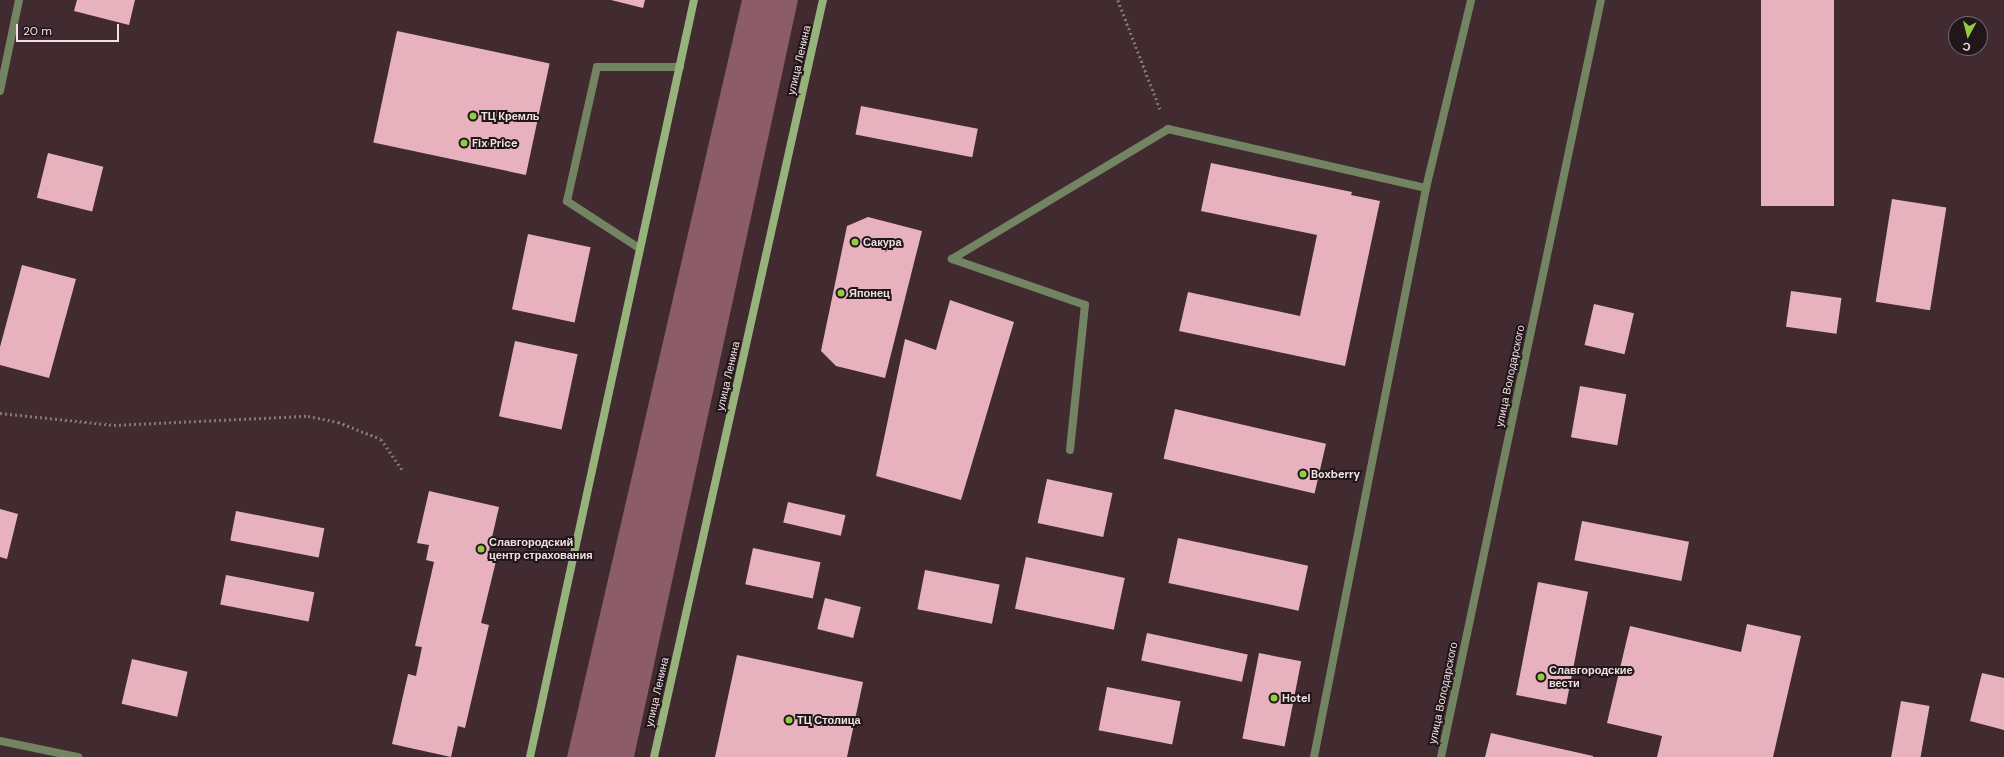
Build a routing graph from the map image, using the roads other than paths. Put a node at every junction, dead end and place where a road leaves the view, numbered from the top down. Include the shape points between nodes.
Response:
1 (19, 0) edge
2 (694, 0) edge
3 (823, 0) edge
4 (1471, 0) edge
5 (1601, 0) edge
6 (680, 67) junction
7 (0, 91) edge
8 (1426, 188) junction
9 (639, 248) junction
10 (1070, 450) dead end
11 (0, 741) edge
12 (78, 757) edge
13 (530, 757) edge
14 (654, 757) edge
15 (1314, 757) edge
16 (1441, 757) edge

1 - 7 street
2 - 6 street
3 - 14 street, улица Ленина
4 - 8 street
5 - 16 street, улица Володарского
6 - 9 street
6 - 9 street via 597,67 566,201
8 - 10 street via 1168,130 952,259 1085,305
8 - 15 street
9 - 13 street
11 - 12 street

